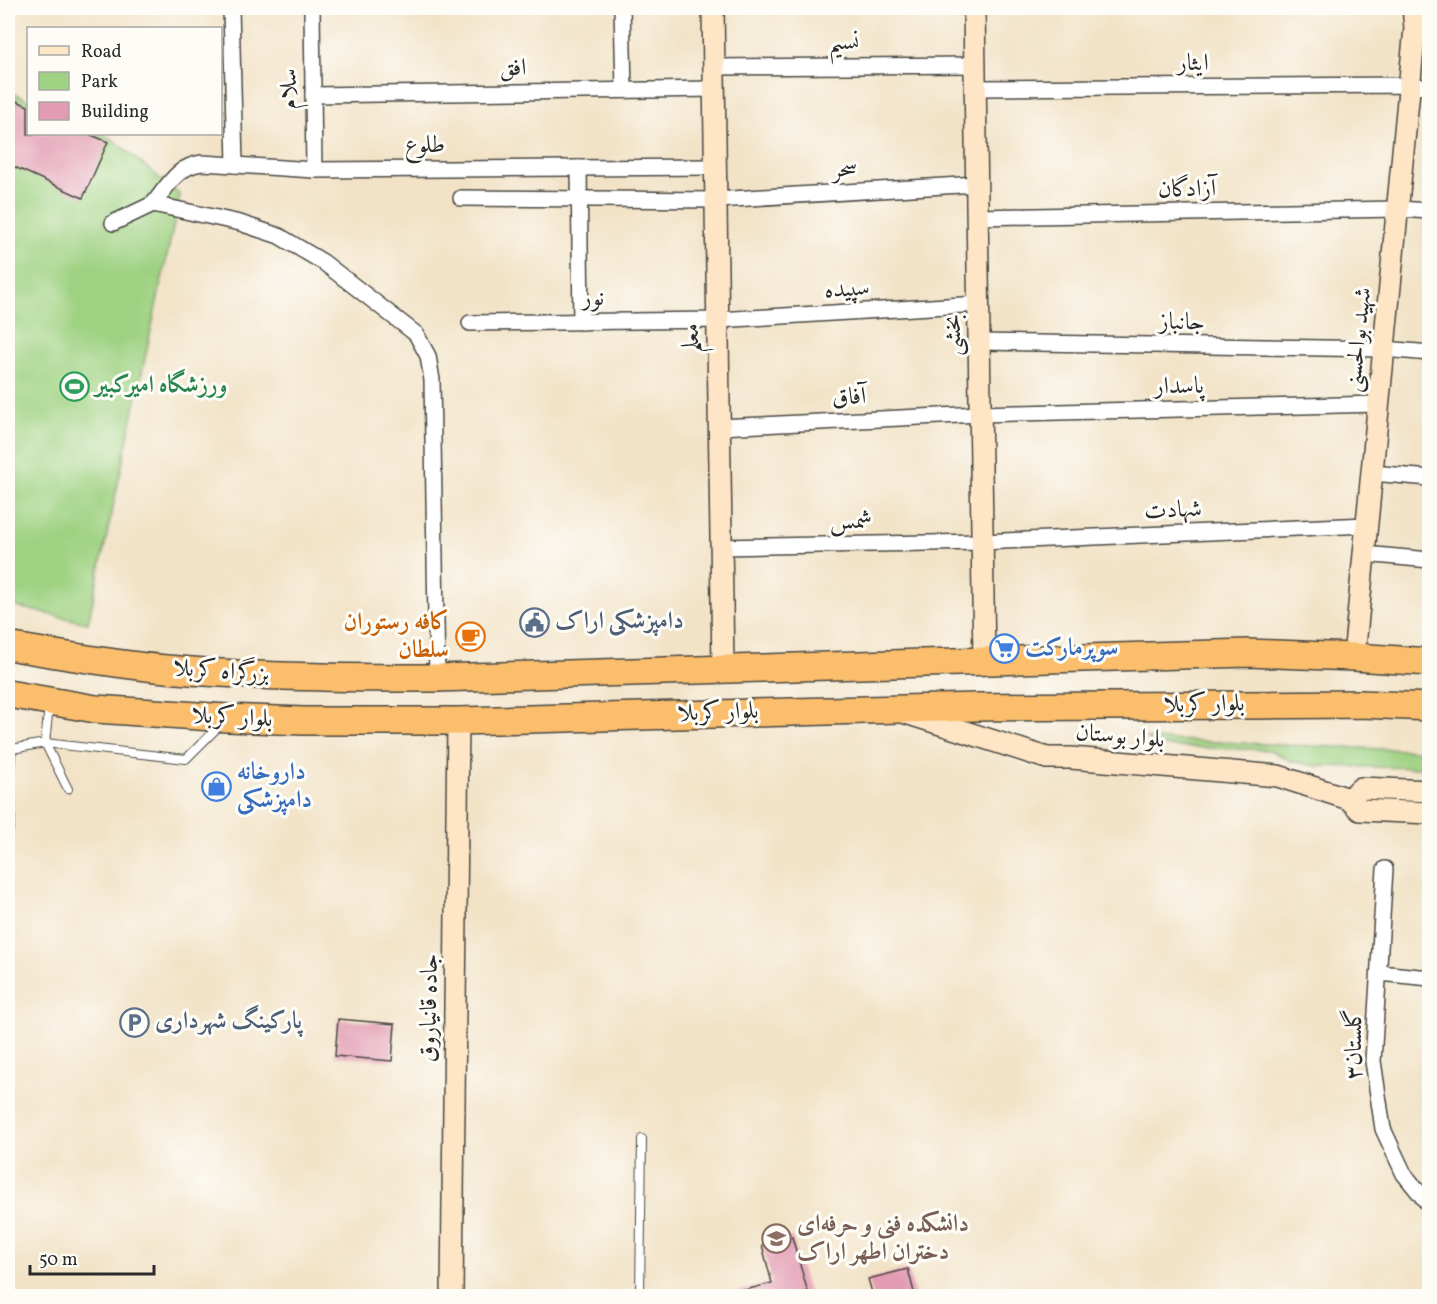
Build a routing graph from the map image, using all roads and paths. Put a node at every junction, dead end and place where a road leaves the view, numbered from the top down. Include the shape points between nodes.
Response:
1 (231, 8) edge
2 (312, 8) edge
3 (622, 8) edge
4 (713, 8) edge
5 (974, 8) edge
6 (1419, 17) edge
7 (975, 65) junction
8 (714, 67) junction
9 (1420, 87) edge
10 (976, 88) junction
11 (714, 89) junction
12 (624, 90) junction
13 (313, 94) junction
14 (235, 165) junction
15 (716, 167) junction
16 (579, 168) junction
17 (314, 170) junction
18 (977, 184) junction
19 (461, 198) dead end
20 (579, 199) junction
21 (716, 200) junction
22 (153, 204) junction
23 (1398, 209) junction
24 (1430, 211) edge
25 (977, 217) junction
26 (113, 223) dead end
27 (979, 304) junction
28 (718, 320) junction
29 (581, 322) junction
30 (470, 323) dead end
31 (979, 342) junction
32 (1384, 349) junction
33 (1430, 353) edge
34 (1378, 404) junction
35 (980, 414) junction
36 (719, 427) junction
37 (1372, 473) junction
38 (1430, 478) edge
39 (1366, 525) junction
40 (982, 542) junction
41 (721, 547) junction
42 (1364, 554) junction
43 (1430, 560) edge
44 (8, 646) edge
45 (1353, 657) junction
46 (984, 662) junction
47 (1430, 662) edge
48 (723, 668) junction
49 (437, 678) junction
50 (8, 694) edge
51 (50, 702) junction
52 (1430, 707) edge
53 (891, 708) junction
54 (227, 718) junction
55 (458, 721) junction
56 (45, 743) junction
57 (68, 789) dead end
58 (1430, 791) edge
59 (1349, 799) junction
60 (1430, 813) edge
61 (8, 833) edge
62 (1385, 869) dead end
63 (1379, 973) junction
64 (1430, 978) edge
65 (642, 1139) dead end
66 (1430, 1206) edge
67 (452, 1296) edge
68 (640, 1296) edge

1 - 14 street
2 - 13 street, سلام
3 - 12 street
4 - 8 street, معلم
5 - 7 street, بخشی
6 - 9 street, شهید بوالحسنی
7 - 8 street, نسیم
7 - 10 street, بخشی
8 - 11 street, معلم
9 - 10 street, ایثار
9 - 23 street, شهید بوالحسنی
10 - 18 street, بخشی
11 - 12 street, افق
11 - 15 street, معلم
12 - 13 street, افق
13 - 17 street, سلام
14 - 17 street, طلوع
14 - 22 street, طلوع via 191,164 182,169
15 - 16 street, طلوع
15 - 21 street, معلم
16 - 17 street, طلوع
16 - 20 street
18 - 21 street, سحر
18 - 25 street, بخشی
19 - 20 street, سحر
20 - 21 street, سحر
20 - 29 street
21 - 28 street, معلم
22 - 26 street
22 - 49 street via 279,236 323,262 420,340 431,365 432,380
23 - 24 street, آزادگان
23 - 25 street, آزادگان
23 - 32 street, شهید بوالحسنی
25 - 27 street, بخشی
27 - 28 street, سپیده
27 - 31 street, بخشی
28 - 29 street, نور
28 - 36 street, معلم
29 - 30 street, نور
31 - 32 street, جانباز
31 - 35 street, بخشی
32 - 33 street, جانباز
32 - 34 street, شهید بوالحسنی
34 - 35 street, پاسدار
34 - 37 street, شهید بوالحسنی
35 - 36 street, آفاق
35 - 40 street, بخشی
36 - 41 street, معلم
37 - 38 street
37 - 39 street, شهید بوالحسنی
39 - 40 street, شهادت
39 - 42 street, شهید بوالحسنی
40 - 41 street, شمس
40 - 46 street, بخشی
41 - 48 street, معلم
42 - 43 street
42 - 45 street, شهید بوالحسنی
44 - 49 highway, بزرگراه کربلا via 90,660 238,674
45 - 46 highway, بلوار کربلا via 1248,653
45 - 47 highway, بلوار کربلا
46 - 48 highway, بلوار کربلا
48 - 49 highway, بلوار کربلا
50 - 51 highway, بلوار کربلا
51 - 54 highway, بلوار کربلا
51 - 56 lane
52 - 53 highway, بلوار کربلا via 1361,704
53 - 55 highway, بلوار کربلا
53 - 59 street, بلوار بوستان via 1047,758 1278,776
54 - 55 highway, بلوار کربلا
54 - 56 lane via 186,759
55 - 67 street, جاده قانیاروق
56 - 57 lane
56 - 61 lane via 12,749 8,765 12,801
58 - 59 street via 1361,788
59 - 60 street, بلوار بوستان via 1360,810
62 - 63 street, گلستان۳
63 - 64 street
63 - 66 street, گلستان۳ via 1373,1061 1383,1129 1404,1174
65 - 68 lane

